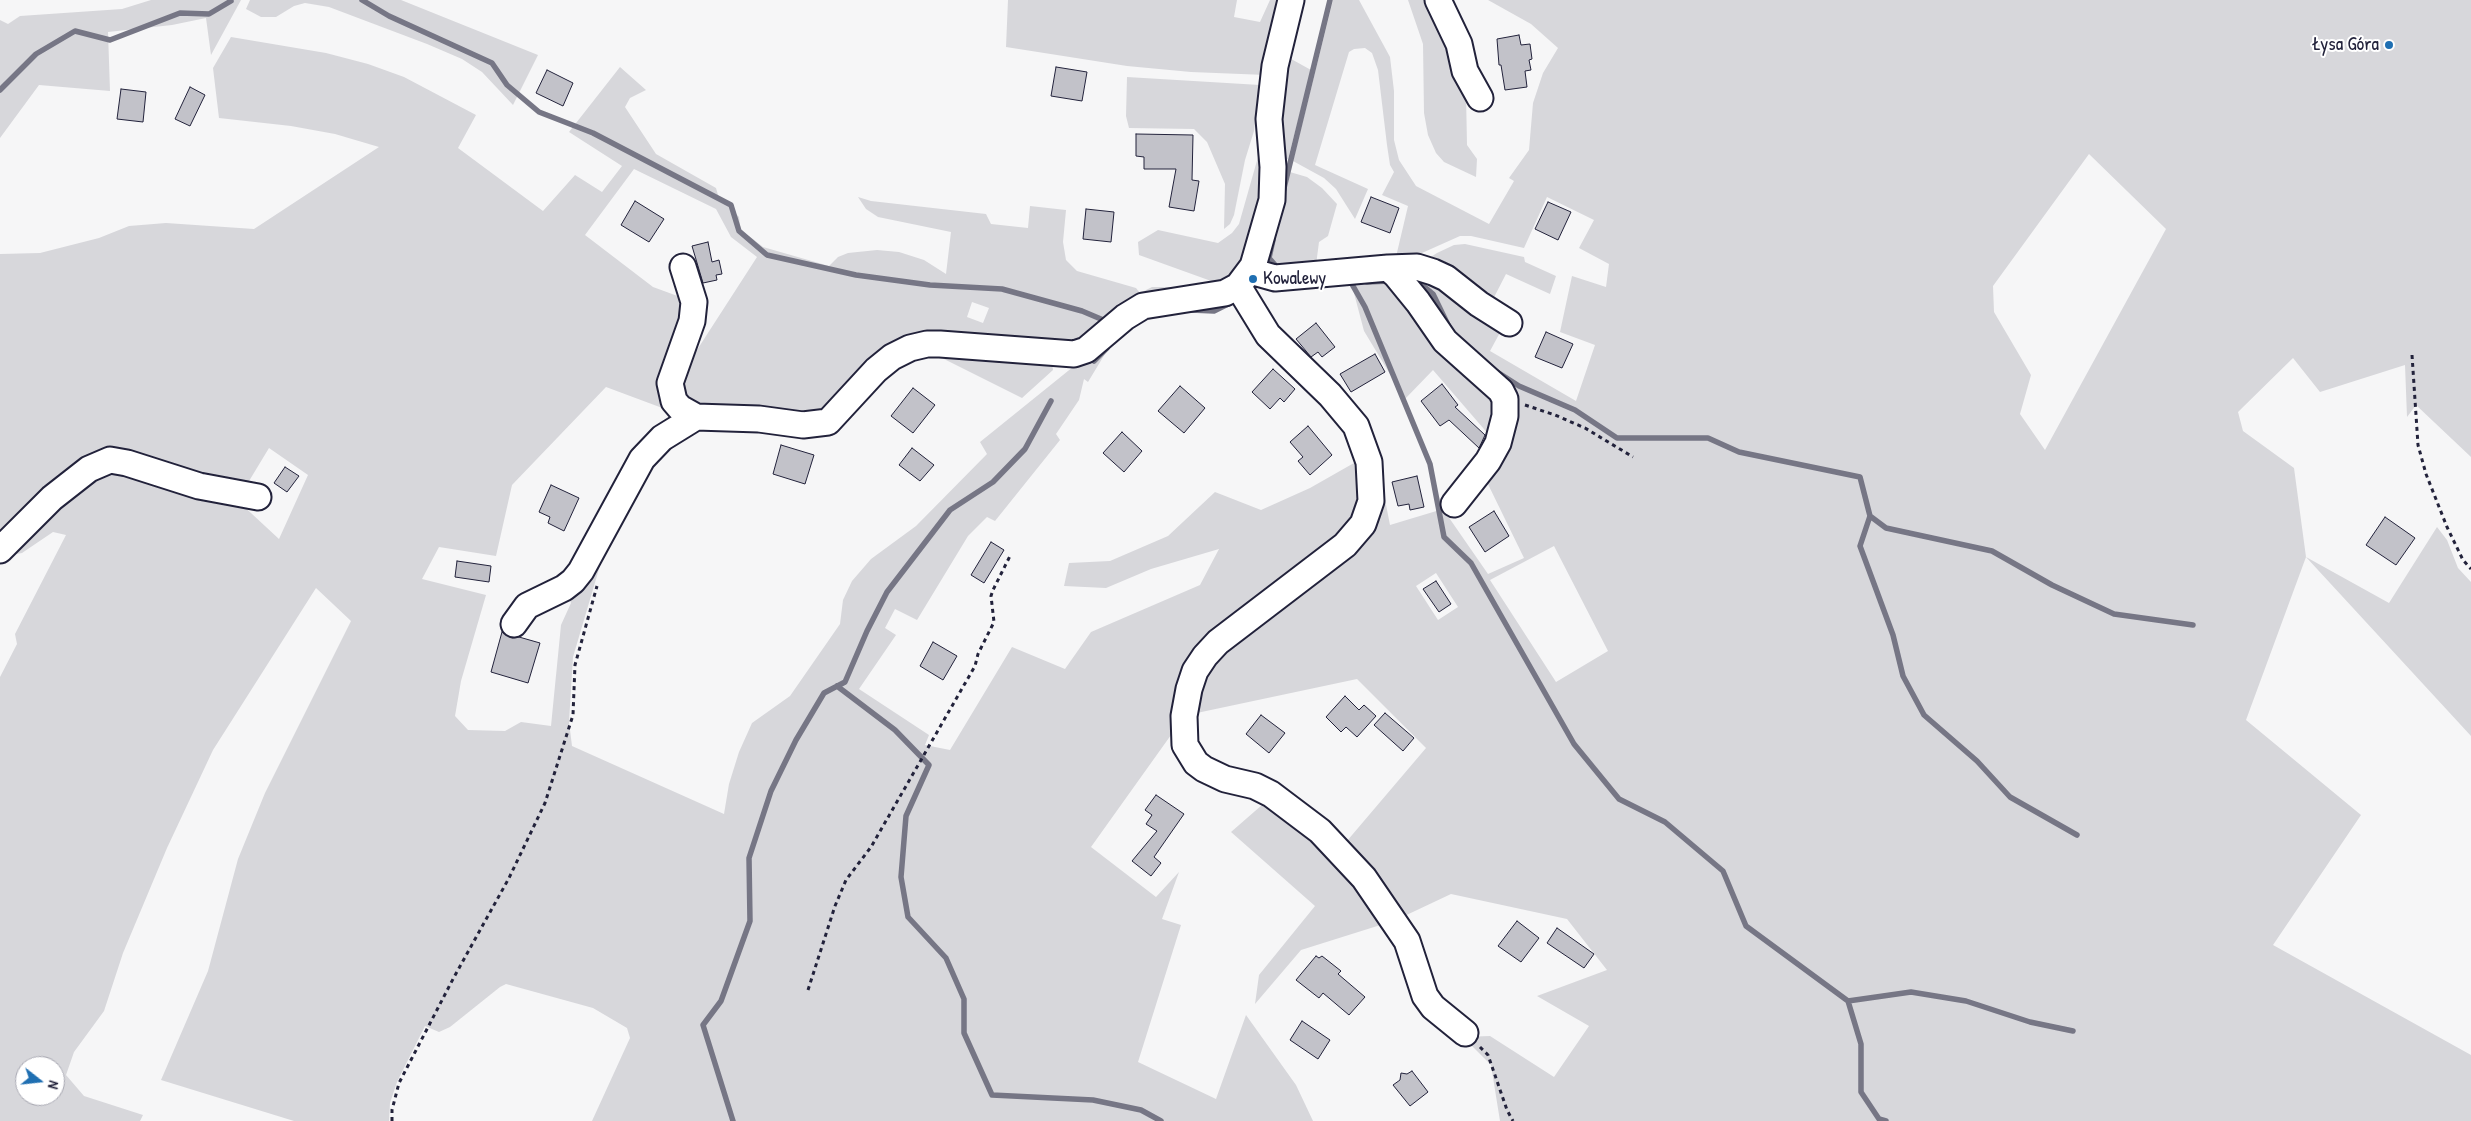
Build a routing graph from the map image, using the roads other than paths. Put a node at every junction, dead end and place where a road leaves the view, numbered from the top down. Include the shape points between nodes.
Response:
1 (1291, 0) edge
2 (1438, 0) edge
3 (1480, 98) dead end
4 (683, 267) dead end
5 (1388, 268) junction
6 (1239, 283) junction
7 (1509, 323) dead end
8 (696, 416) junction
9 (258, 497) dead end
10 (1454, 504) dead end
11 (0, 550) edge
12 (514, 624) dead end
13 (1465, 1033) road end

1 - 6 street via 1275,66 1269,119 1272,200 1261,244
2 - 3 street via 1459,44 1465,71
4 - 8 street via 692,294 693,313 670,383 674,401
5 - 6 street
5 - 7 street via 1417,267 1434,272
5 - 10 street via 1418,302 1445,341 1503,394 1505,416 1495,451
6 - 8 street via 1143,306 1086,350 1074,354 940,344 910,348 876,370 828,422 817,425
6 - 13 street via 1268,335 1330,394 1356,426 1368,462 1371,501 1363,524 1345,545 1218,642 1205,656 1189,689 1184,716 1185,745 1196,763 1204,769 1271,794 1320,831 1364,878 1408,941 1420,982 1433,1007
8 - 12 street via 662,438 642,459 573,581 527,606
9 - 11 street via 199,486 110,460 89,469 58,493

